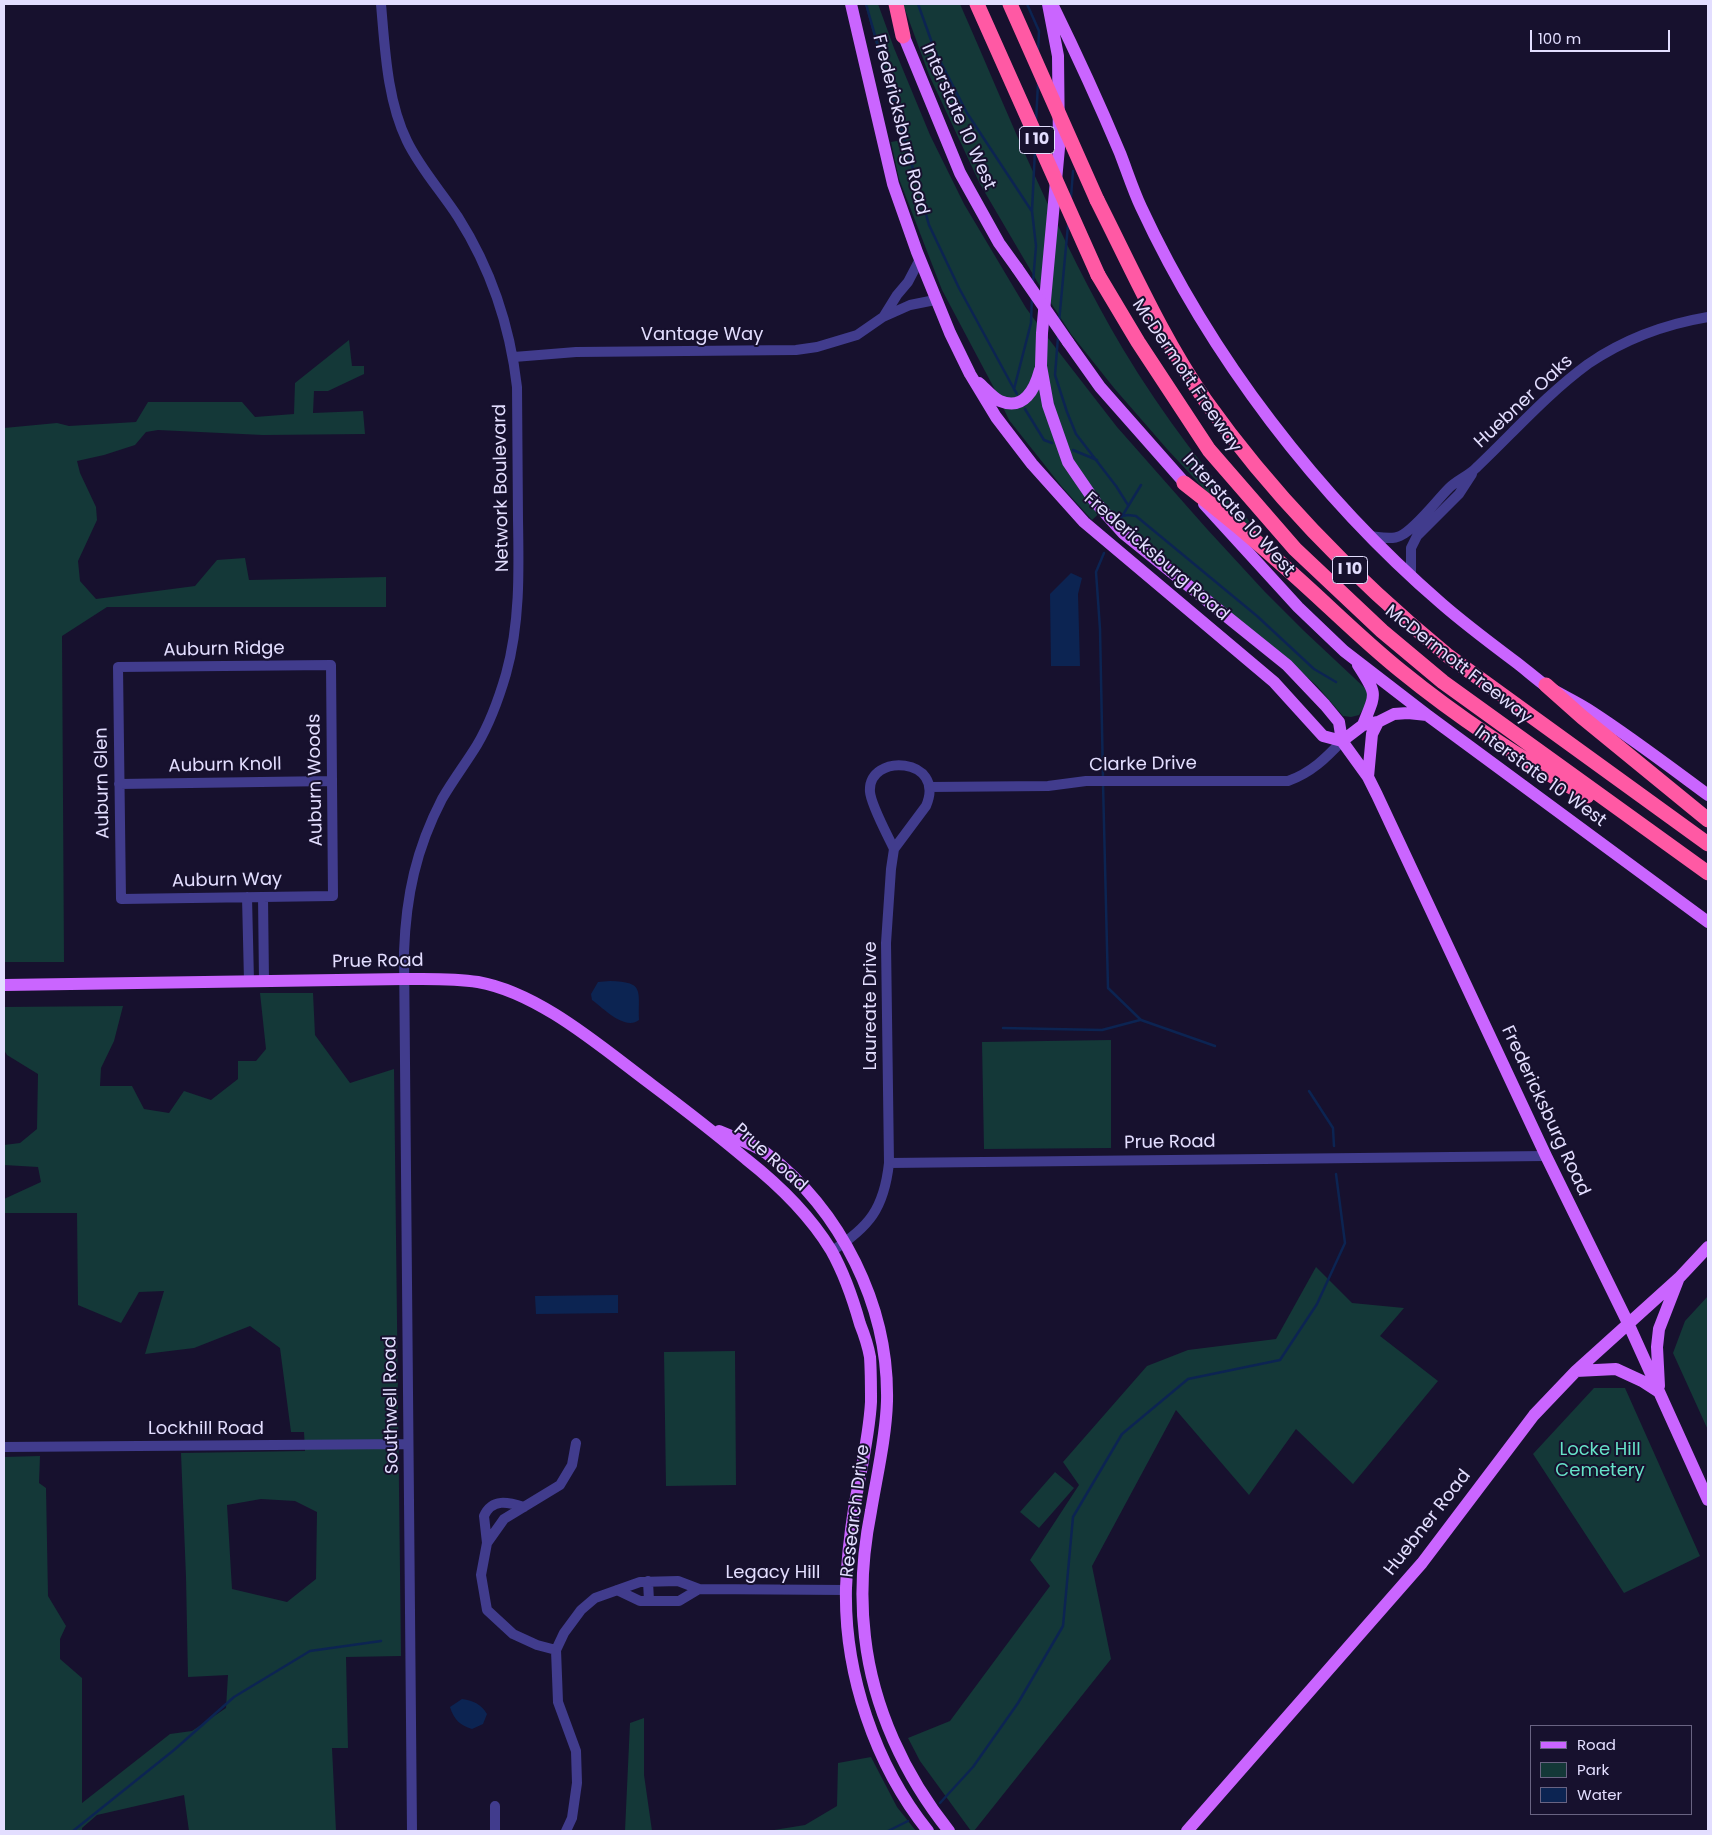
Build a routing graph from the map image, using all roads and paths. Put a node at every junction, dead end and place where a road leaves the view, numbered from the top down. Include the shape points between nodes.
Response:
1 (381, 4) edge
2 (851, 4) edge
3 (890, 4) edge
4 (896, 4) edge
5 (977, 4) edge
6 (1010, 4) edge
7 (1048, 4) edge
8 (1052, 4) edge
9 (903, 36) junction
10 (920, 259) junction
11 (935, 300) junction
12 (883, 317) junction
13 (1708, 317) edge
14 (514, 357) junction
15 (1041, 366) junction
16 (970, 374) junction
17 (1474, 470) junction
18 (1184, 483) junction
19 (1370, 536) junction
20 (1411, 575) junction
21 (1352, 657) junction
22 (331, 665) joint
23 (118, 667) joint
24 (1546, 685) junction
25 (1427, 715) junction
26 (1378, 722) junction
27 (1363, 725) junction
28 (1342, 741) junction
29 (1368, 777) junction
30 (332, 781) junction
31 (119, 784) junction
32 (929, 787) junction
33 (1708, 795) edge
34 (1708, 820) edge
35 (1648, 830) junction
36 (1708, 844) edge
37 (894, 850) junction
38 (1708, 872) edge
39 (333, 896) joint
40 (247, 897) junction
41 (263, 897) junction
42 (121, 899) joint
43 (1708, 922) edge
44 (248, 933) junction
45 (263, 933) junction
46 (404, 979) junction
47 (249, 981) junction
48 (264, 981) junction
49 (4, 985) edge
50 (709, 1127) junction
51 (1546, 1156) junction
52 (889, 1164) junction
53 (845, 1243) junction
54 (1708, 1248) edge
55 (832, 1252) junction
56 (1679, 1278) junction
57 (1628, 1324) junction
58 (870, 1356) junction
59 (1576, 1371) junction
60 (1659, 1392) junction
61 (885, 1420) junction
62 (408, 1444) junction
63 (576, 1444) dead end
64 (4, 1447) edge
65 (856, 1499) junction
66 (1708, 1500) edge
67 (524, 1507) junction
68 (871, 1508) junction
69 (487, 1543) junction
70 (648, 1581) junction
71 (699, 1589) junction
72 (617, 1590) junction
73 (846, 1590) junction
74 (648, 1601) junction
75 (556, 1650) junction
76 (873, 1678) junction
77 (495, 1806) dead end
78 (412, 1831) edge
79 (495, 1831) edge
80 (566, 1831) edge
81 (928, 1831) edge
82 (949, 1831) edge
83 (1187, 1831) edge

1 - 14 street, Network Boulevard via 390,79 406,140 458,217 483,261 497,295
2 - 10 main road, Fredericksburg Road via 893,184
3 - 9 main road, Interstate 10 West
4 - 9 highway
5 - 35 highway, McDermott Freeway / I 10, bridge via 1098,275 1209,450 1295,549 1382,631 1443,682
6 - 36 highway, McDermott Freeway / I 10, bridge via 1096,200 1169,341 1205,399 1255,465 1312,530 1407,622 1447,655
7 - 15 main road, Fredericksburg Road via 1058,56 1058,148
8 - 19 main road via 1140,206 1200,318 1273,425
9 - 18 main road, Interstate 10 West, bridge via 960,173 999,243 1100,387
10 - 11 main road, Fredericksburg Road
10 - 12 street, Vantage Way
11 - 12 street, Vantage Way via 910,305
11 - 16 main road, Fredericksburg Road
12 - 14 street, Vantage Way via 857,335 796,350 576,352
13 - 17 street, Huebner Oaks via 1646,334 1590,363 1542,403
14 - 46 street, Network Boulevard via 519,585 514,638 496,706 478,744 443,798 418,857 405,920
15 - 16 main road via 1032,392 1017,402 999,401
15 - 28 main road, Fredericksburg Road via 1048,405 1068,462 1096,503 1123,532 1287,665 1340,722
16 - 28 main road, Fredericksburg Road via 996,417 1032,464 1084,522 1274,682 1324,736
17 - 19 street, Huebner Oaks via 1450,486 1400,537
17 - 20 street, Huebner Oaks via 1459,494 1417,536 1411,548
18 - 21 main road, Interstate 10 West via 1298,607
18 - 35 highway via 1244,530 1401,672 1485,735 1536,768
19 - 20 main road
20 - 24 main road via 1474,631
21 - 25 main road, Interstate 10 West
21 - 27 main road via 1371,686 1374,698
22 - 23 street, Auburn Ridge
22 - 30 street, Auburn Woods
23 - 31 street, Auburn Glen
24 - 33 main road via 1592,712
24 - 34 highway
25 - 26 main road via 1394,714
25 - 43 main road, Interstate 10 West
26 - 27 main road
26 - 29 main road via 1372,734
27 - 28 main road
28 - 29 main road, Fredericksburg Road
28 - 32 street, Clarke Drive via 1312,770 1288,781 1095,781 1048,786
29 - 51 main road, Fredericksburg Road
30 - 31 street, Auburn Knoll
30 - 39 street, Auburn Woods
31 - 42 street, Auburn Glen
32 - 37 street via 926,806
32 - 37 street, Laureate Drive via 921,772 911,766 890,766 872,781 873,805
35 - 38 highway, McDermott Freeway / I 10
37 - 52 street, Laureate Drive via 886,943
39 - 41 street, Auburn Way
40 - 41 street, Auburn Way
40 - 42 street, Auburn Way
40 - 44 street
41 - 45 street
44 - 45 street
44 - 47 street
45 - 48 street
46 - 48 main road, Prue Road
46 - 50 main road, Prue Road via 478,982 519,995 556,1015
46 - 62 street, Southwell Road
47 - 48 main road, Prue Road
47 - 49 main road, Prue Road
50 - 53 main road, Prue Road via 765,1152 819,1204
50 - 55 main road, Prue Road via 784,1191
51 - 52 street, Prue Road
51 - 57 main road, Fredericksburg Road
52 - 53 street via 878,1207 857,1234
53 - 55 street
53 - 61 main road, Research Drive via 881,1335 886,1363
54 - 56 main road, Huebner Road
55 - 58 main road, Research Drive via 853,1300
56 - 57 main road, Huebner Road
56 - 60 main road via 1659,1329
57 - 59 main road, Huebner Road
57 - 60 main road, Fredericksburg Road
58 - 61 main road via 877,1368 880,1409
58 - 65 main road, Research Drive via 871,1402
59 - 60 main road via 1616,1368
59 - 83 main road, Huebner Road via 1534,1415 1422,1563
60 - 66 main road, Fredericksburg Road
61 - 65 main road via 880,1428 866,1492
61 - 68 main road, Research Drive
62 - 64 street, Lockhill Road
62 - 78 street, Southwell Road
63 - 67 street via 572,1465 560,1485
65 - 73 main road, Research Drive
67 - 69 street via 504,1519
67 - 69 street via 510,1503 491,1505 484,1516
68 - 73 main road via 864,1519 856,1576
68 - 76 main road, Research Drive via 863,1590 865,1637
69 - 75 street via 481,1575 487,1610 513,1634
70 - 71 street, Legacy Hill via 678,1580
70 - 72 street, Legacy Hill
70 - 74 street
71 - 73 street, Legacy Hill
71 - 74 street, Legacy Hill via 679,1601
72 - 74 street, Legacy Hill via 640,1601
72 - 75 street, Legacy Hill via 595,1598 581,1610
73 - 76 main road via 853,1594 857,1605 868,1669
73 - 81 main road, Research Drive via 849,1639 861,1699 878,1745 901,1792
75 - 80 street via 558,1702 576,1751 575,1800
76 - 82 main road, Research Drive via 893,1739 915,1784
77 - 79 street

